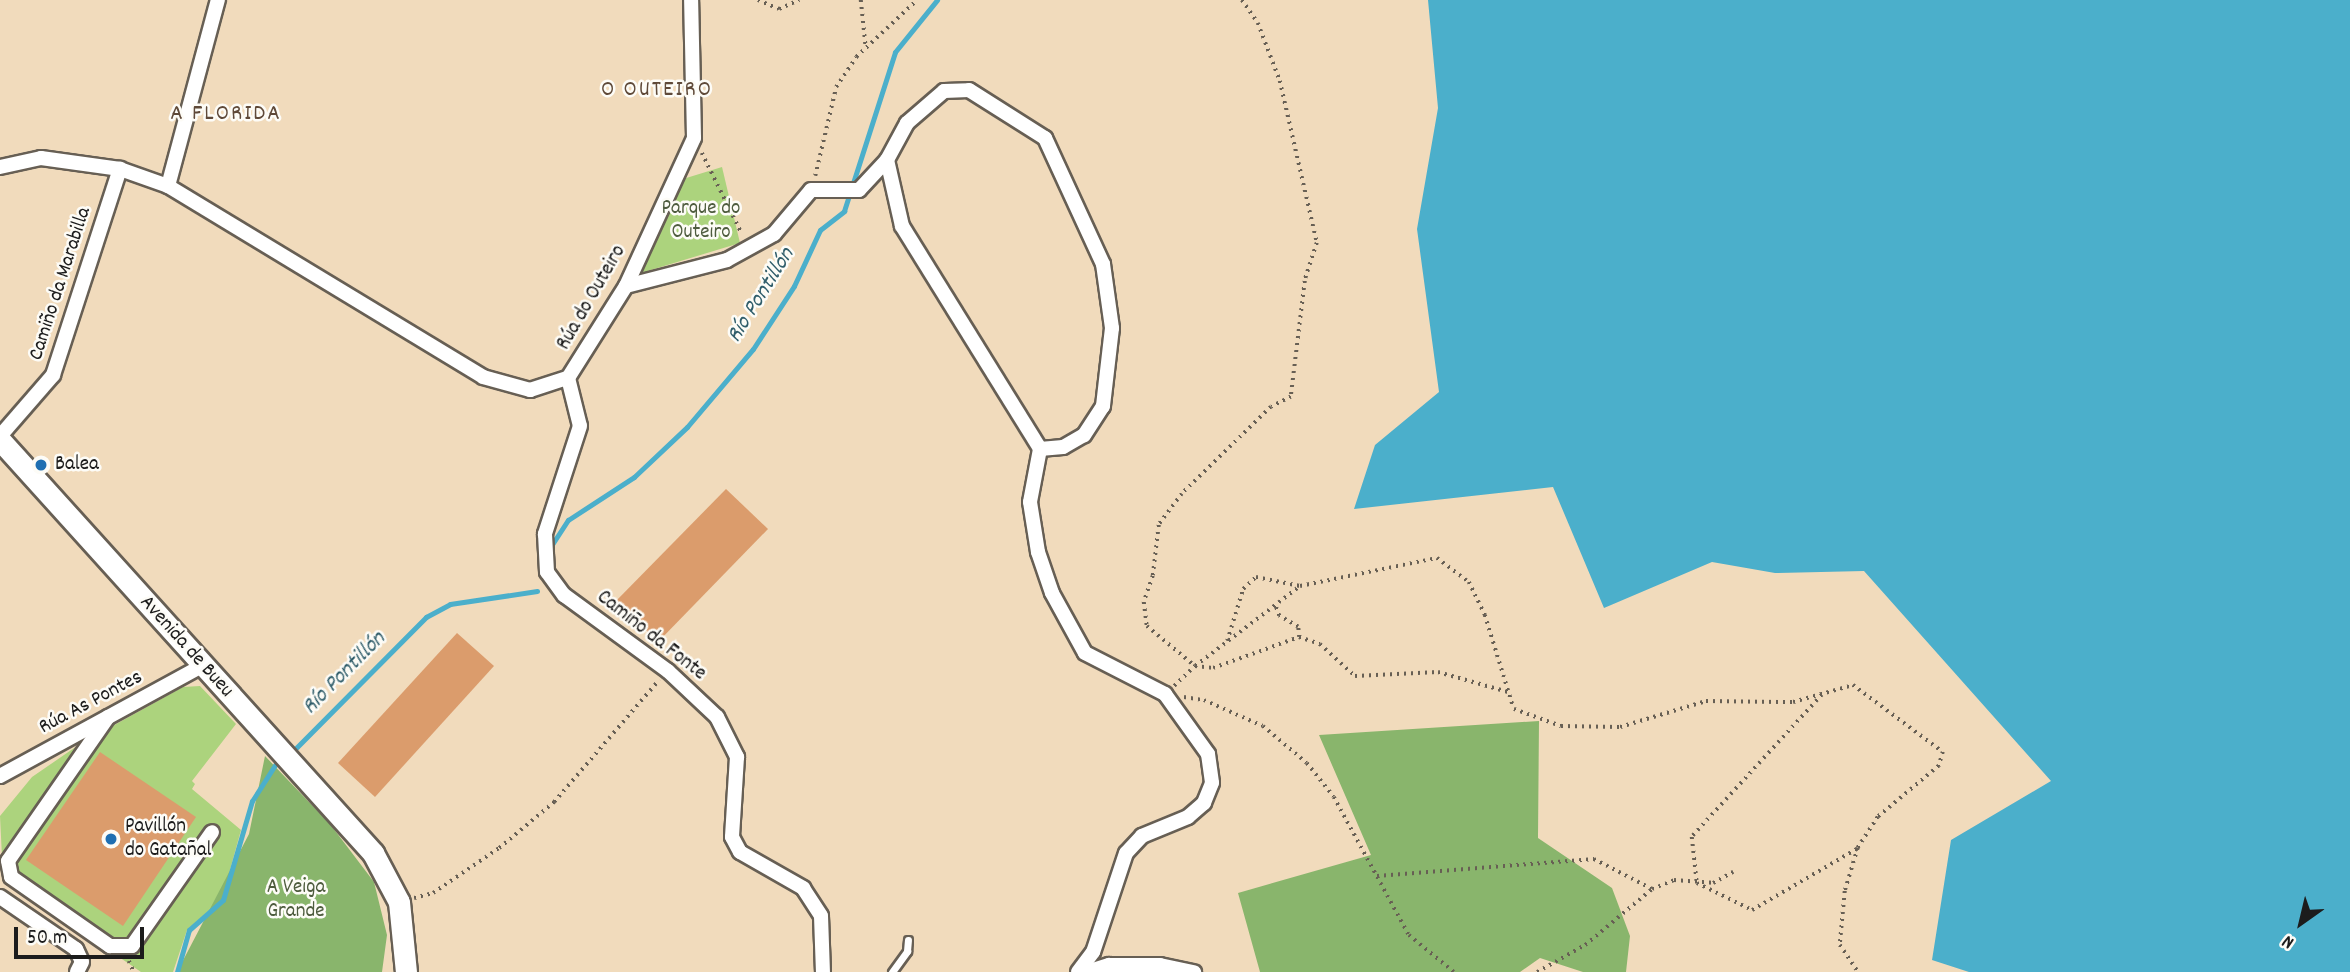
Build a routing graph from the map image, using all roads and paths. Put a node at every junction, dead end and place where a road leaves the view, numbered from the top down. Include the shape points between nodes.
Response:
1 (218, 0) edge
2 (691, 0) edge
3 (758, 0) edge
4 (799, 0) edge
5 (861, 0) edge
6 (917, 0) edge
7 (1242, 0) edge
8 (866, 48) junction
9 (694, 138) junction
10 (887, 160) junction
11 (0, 167) edge
12 (120, 169) junction
13 (169, 186) junction
14 (811, 190) junction
15 (749, 248) junction
16 (626, 286) junction
17 (568, 379) junction
18 (0, 438) edge
19 (1040, 450) junction
20 (1300, 586) junction
21 (1275, 605) junction
22 (1299, 637) junction
23 (1226, 643) junction
24 (202, 666) junction
25 (1195, 666) junction
26 (668, 671) junction
27 (1508, 692) junction
28 (1165, 694) junction
29 (1823, 694) junction
30 (108, 717) junction
31 (0, 776) edge
32 (212, 832) dead end
33 (1858, 848) junction
34 (1733, 872) dead end
35 (1377, 876) junction
36 (1697, 883) junction
37 (1652, 889) junction
38 (0, 897) edge
39 (399, 902) junction
40 (908, 940) dead end
41 (77, 972) edge
42 (406, 972) edge
43 (823, 972) edge
44 (892, 972) edge
45 (1078, 972) edge
46 (1087, 972) edge
47 (1194, 972) edge
48 (1454, 972) edge
49 (1537, 972) edge
50 (1858, 972) edge

1 - 13 street
2 - 9 street, Rúa do Outeiro
3 - 4 path via 779,9
5 - 8 path
6 - 8 path
7 - 25 path via 1258,23 1280,82 1317,243 1305,281 1291,397 1271,407 1182,494 1159,525 1153,576 1144,602 1147,626
8 - 14 path via 836,87
9 - 15 path
9 - 16 street, Rúa do Outeiro
10 - 14 street via 859,190
10 - 19 street via 902,226
10 - 19 street via 907,123 944,91 970,90 1045,138 1103,264 1112,328 1103,406 1084,435 1063,447
11 - 12 street, Rúa do Outeiro via 41,158
12 - 13 street, Rúa do Outeiro
12 - 18 street, Camiño da Marabilla via 53,375
13 - 17 street, Rúa do Outeiro via 483,377 530,390
14 - 15 street via 774,234
15 - 16 street via 727,260
16 - 17 street, Rúa do Outeiro
17 - 26 street, Camiño da Fonte via 579,426 544,534 547,572 564,595
18 - 24 main road, Avenida de Bueu
19 - 28 street via 1030,502 1038,552 1052,593 1085,653
20 - 21 path
20 - 23 path via 1256,577 1243,589
20 - 27 path via 1437,558 1469,582 1485,615
21 - 22 path via 1279,616 1298,627
21 - 23 path
22 - 25 path via 1213,667
22 - 27 path via 1320,644 1355,676 1438,672
23 - 25 path
24 - 30 street, Rúa As Pontes
24 - 39 main road, Avenida de Bueu via 373,853
25 - 28 path
26 - 39 path via 554,802 499,848 433,893
26 - 43 street, Camiño da Fonte via 717,717 737,757 732,837 740,852 803,888 821,916
27 - 29 path via 1514,709 1561,726 1620,727 1706,701 1793,702
28 - 35 path via 1204,700 1264,726 1307,763 1334,797
28 - 45 street via 1208,754 1212,783 1205,803 1188,817 1142,836 1126,853 1093,952
29 - 33 path via 1853,685 1943,752 1939,766 1878,817
29 - 36 path via 1692,837
30 - 31 street, Rúa As Pontes
30 - 32 street via 8,861 11,877 110,946 132,946
33 - 36 path via 1752,910
33 - 50 path via 1845,891 1840,945
34 - 36 path via 1713,883
35 - 37 path via 1594,859
35 - 48 path via 1409,935
36 - 37 path via 1674,880
37 - 49 path via 1585,945
38 - 41 street via 76,949 82,962
39 - 42 main road
40 - 44 lane via 907,951
46 - 47 street via 1109,965 1160,965

